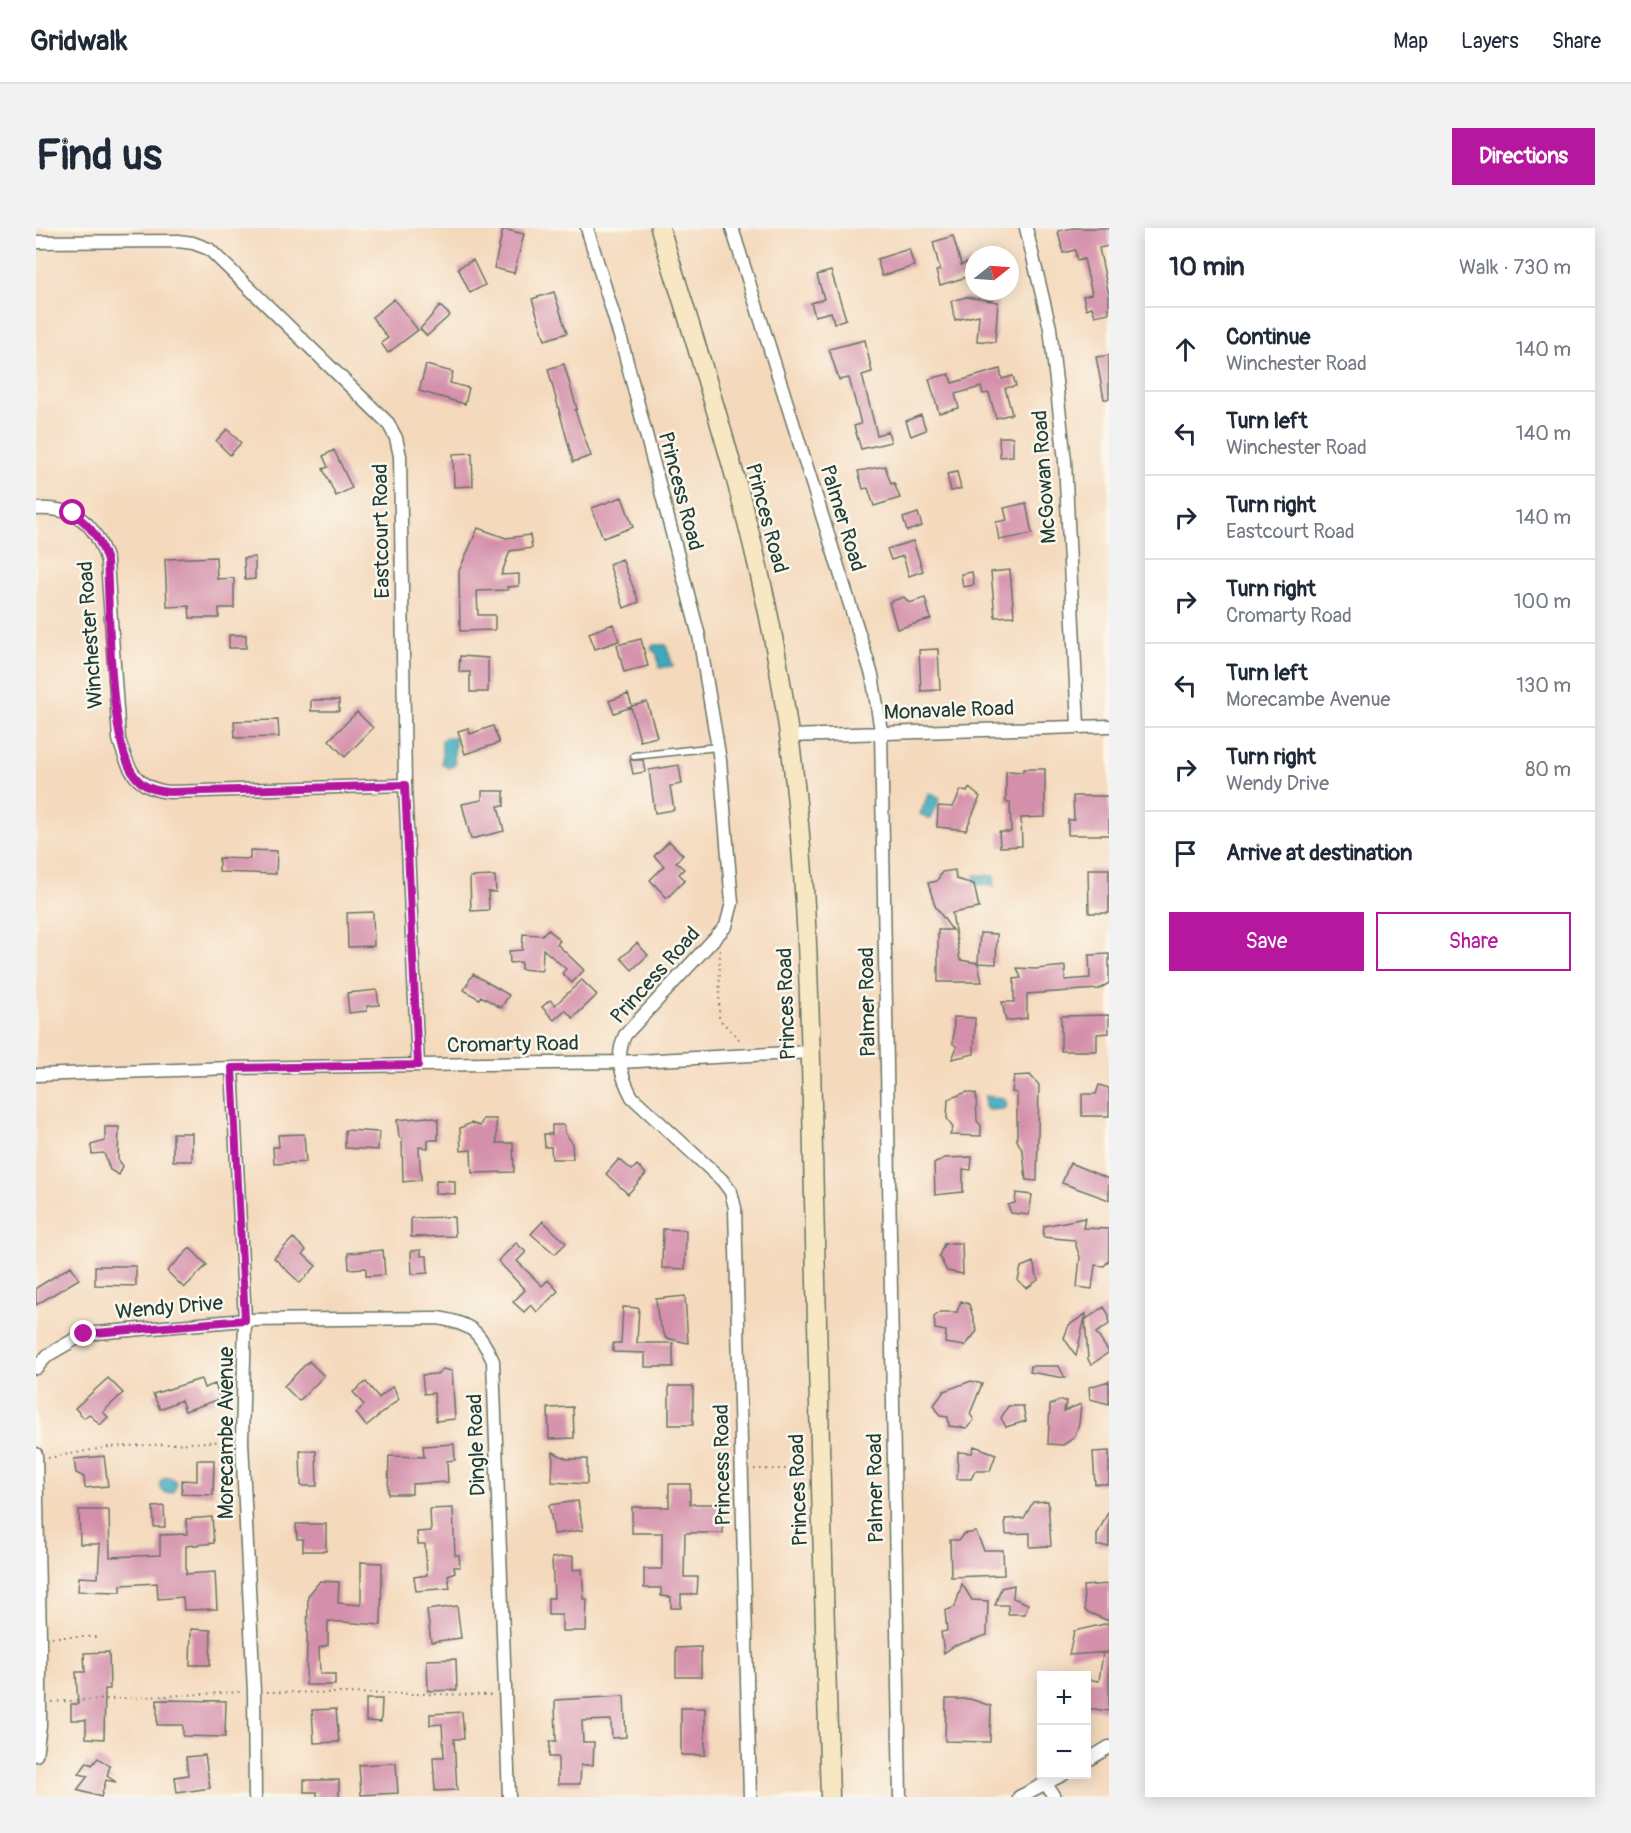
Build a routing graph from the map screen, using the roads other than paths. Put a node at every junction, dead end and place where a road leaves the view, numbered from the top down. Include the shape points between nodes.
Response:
1 (586, 228) edge
2 (660, 228) edge
3 (732, 228) edge
4 (1026, 228) edge
5 (36, 242) edge
6 (36, 509) edge
7 (1078, 726) junction
8 (1109, 726) edge
9 (881, 731) junction
10 (789, 736) junction
11 (718, 747) junction
12 (634, 756) dead end
13 (405, 785) junction
14 (810, 1052) junction
15 (619, 1062) junction
16 (418, 1065) junction
17 (232, 1068) junction
18 (36, 1075) edge
19 (245, 1320) junction
20 (36, 1368) edge
21 (36, 1454) edge
22 (36, 1460) edge
23 (1109, 1747) edge
24 (36, 1755) edge
25 (1091, 1758) edge
26 (1056, 1779) edge
27 (1047, 1785) junction
28 (255, 1797) edge
29 (509, 1797) edge
30 (750, 1797) edge
31 (830, 1797) edge
32 (900, 1797) edge
33 (1019, 1797) edge
34 (1054, 1797) edge

1 - 11 street, Princess Road via 622,343 699,636
2 - 10 main road, Princes Road via 754,550 774,640
3 - 9 street, Palmer Road via 872,675
4 - 7 street, McGowan Road via 1050,328 1065,461
5 - 13 street, Eastcourt Road via 178,241 209,249 388,423 400,456
6 - 13 street, Winchester Road via 55,508 73,513 100,541 107,561 119,739 135,777 152,790
7 - 8 street, Monavale Road
7 - 9 street, Monavale Road
9 - 10 street, Monavale Road
9 - 32 street, Palmer Road
10 - 14 main road, Princes Road via 805,902
11 - 12 lane
11 - 15 street, Princess Road via 730,915 721,931 625,1035
13 - 16 street, Eastcourt Road
14 - 15 street, Cromarty Road
14 - 31 main road, Princes Road
15 - 16 street, Cromarty Road
15 - 30 street, Princess Road via 632,1097 722,1180 731,1192 735,1208
16 - 17 street, Cromarty Road
17 - 18 street, Cromarty Road
17 - 19 street, Morecambe Avenue
19 - 20 street, Wendy Drive via 84,1334 48,1355
19 - 28 street, Morecambe Avenue via 242,1441
19 - 29 street, Dingle Road via 438,1318 464,1323 483,1338 493,1361
21 - 22 street
22 - 24 street via 40,1637
23 - 25 street
26 - 27 street
27 - 33 street
27 - 34 street

